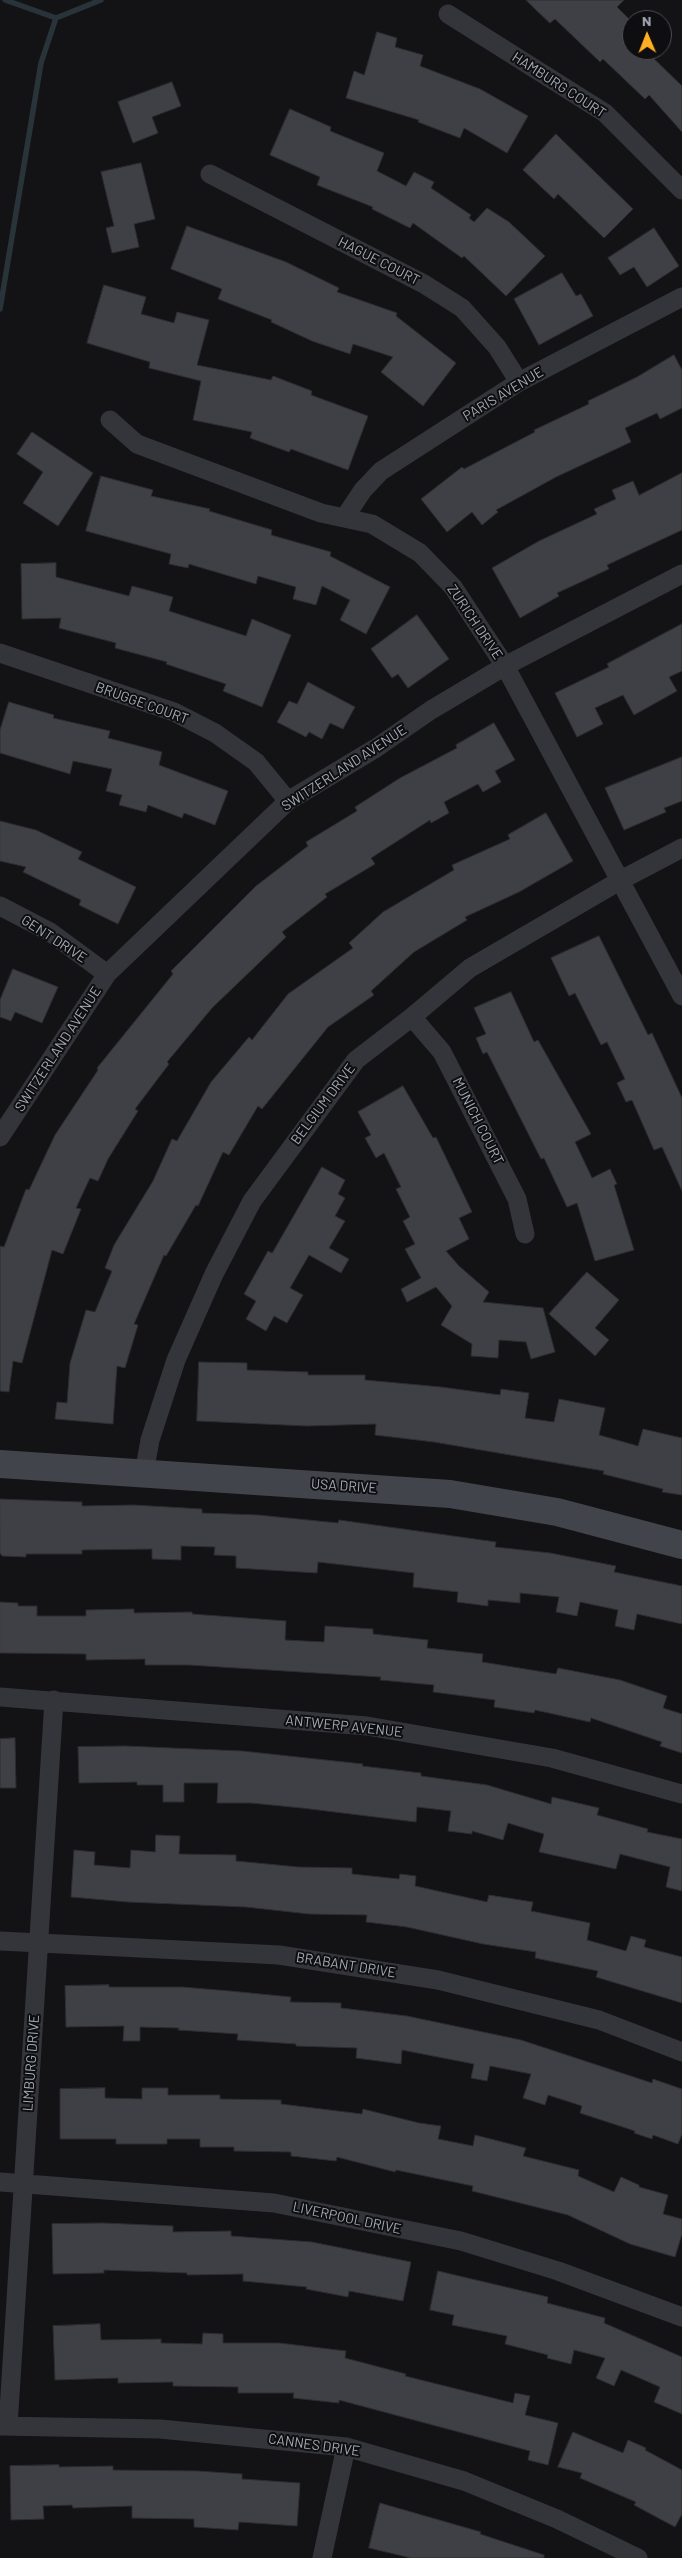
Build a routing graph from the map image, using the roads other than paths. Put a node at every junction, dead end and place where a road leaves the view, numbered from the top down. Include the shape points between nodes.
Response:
1 (448, 14) dead end
2 (210, 174) dead end
3 (682, 190) edge
4 (682, 297) edge
5 (519, 382) junction
6 (110, 420) dead end
7 (345, 517) junction
8 (682, 574) edge
9 (0, 653) edge
10 (505, 666) junction
11 (288, 801) junction
12 (682, 848) edge
13 (621, 880) junction
14 (0, 906) edge
15 (107, 974) junction
16 (682, 996) edge
17 (412, 1017) junction
18 (0, 1137) edge
19 (525, 1234) dead end
20 (0, 1464) edge
21 (144, 1473) junction
22 (682, 1545) edge
23 (0, 1697) edge
24 (54, 1700) junction
25 (682, 1794) edge
26 (0, 1941) edge
27 (40, 1944) junction
28 (682, 2052) edge
29 (0, 2182) edge
30 (22, 2183) junction
31 (682, 2317) edge
32 (4, 2426) edge
33 (346, 2447) junction
34 (322, 2558) edge
35 (638, 2558) edge

1 - 3 street, HAMBURG COURT via 605,113
2 - 5 street, HAGUE COURT via 424,284 462,308 497,347
4 - 5 street, PARIS AVENUE
5 - 7 street, PARIS AVENUE via 381,471
6 - 7 street, ZURICH DRIVE via 138,444 321,512
7 - 10 street, ZURICH DRIVE via 372,524 420,553 453,587
8 - 10 street, SWITZERLAND AVENUE
9 - 11 street, BRUGGE COURT via 174,712 215,733 256,762
10 - 11 street, SWITZERLAND AVENUE
10 - 13 street, ZURICH DRIVE
11 - 15 street, SWITZERLAND AVENUE
12 - 13 street, BELGIUM DRIVE
13 - 16 street, ZURICH DRIVE
13 - 17 street, BELGIUM DRIVE via 470,968
14 - 15 street, GENT DRIVE via 50,932
15 - 18 street, SWITZERLAND AVENUE
17 - 19 street, MUNICH COURT via 442,1052 517,1199
17 - 21 street, BELGIUM DRIVE via 356,1060 252,1200 214,1274 176,1360 150,1440
20 - 21 street, USA DRIVE
21 - 22 street, USA DRIVE via 450,1494 557,1512
23 - 24 street, ANTWERP AVENUE
24 - 25 street, ANTWERP AVENUE via 368,1726 552,1758
24 - 27 street, LIMBURG DRIVE
26 - 27 street, BRABANT DRIVE
27 - 28 street, BRABANT DRIVE via 279,1955 438,1980 599,2020
27 - 30 street, LIMBURG DRIVE
29 - 30 street, LIVERPOOL DRIVE
30 - 31 street, LIVERPOOL DRIVE via 274,2203 460,2241 558,2271
30 - 32 street, LIMBURG DRIVE
32 - 33 street, CANNES DRIVE via 160,2429
33 - 34 street
33 - 35 street, CANNES DRIVE via 464,2481 557,2519

